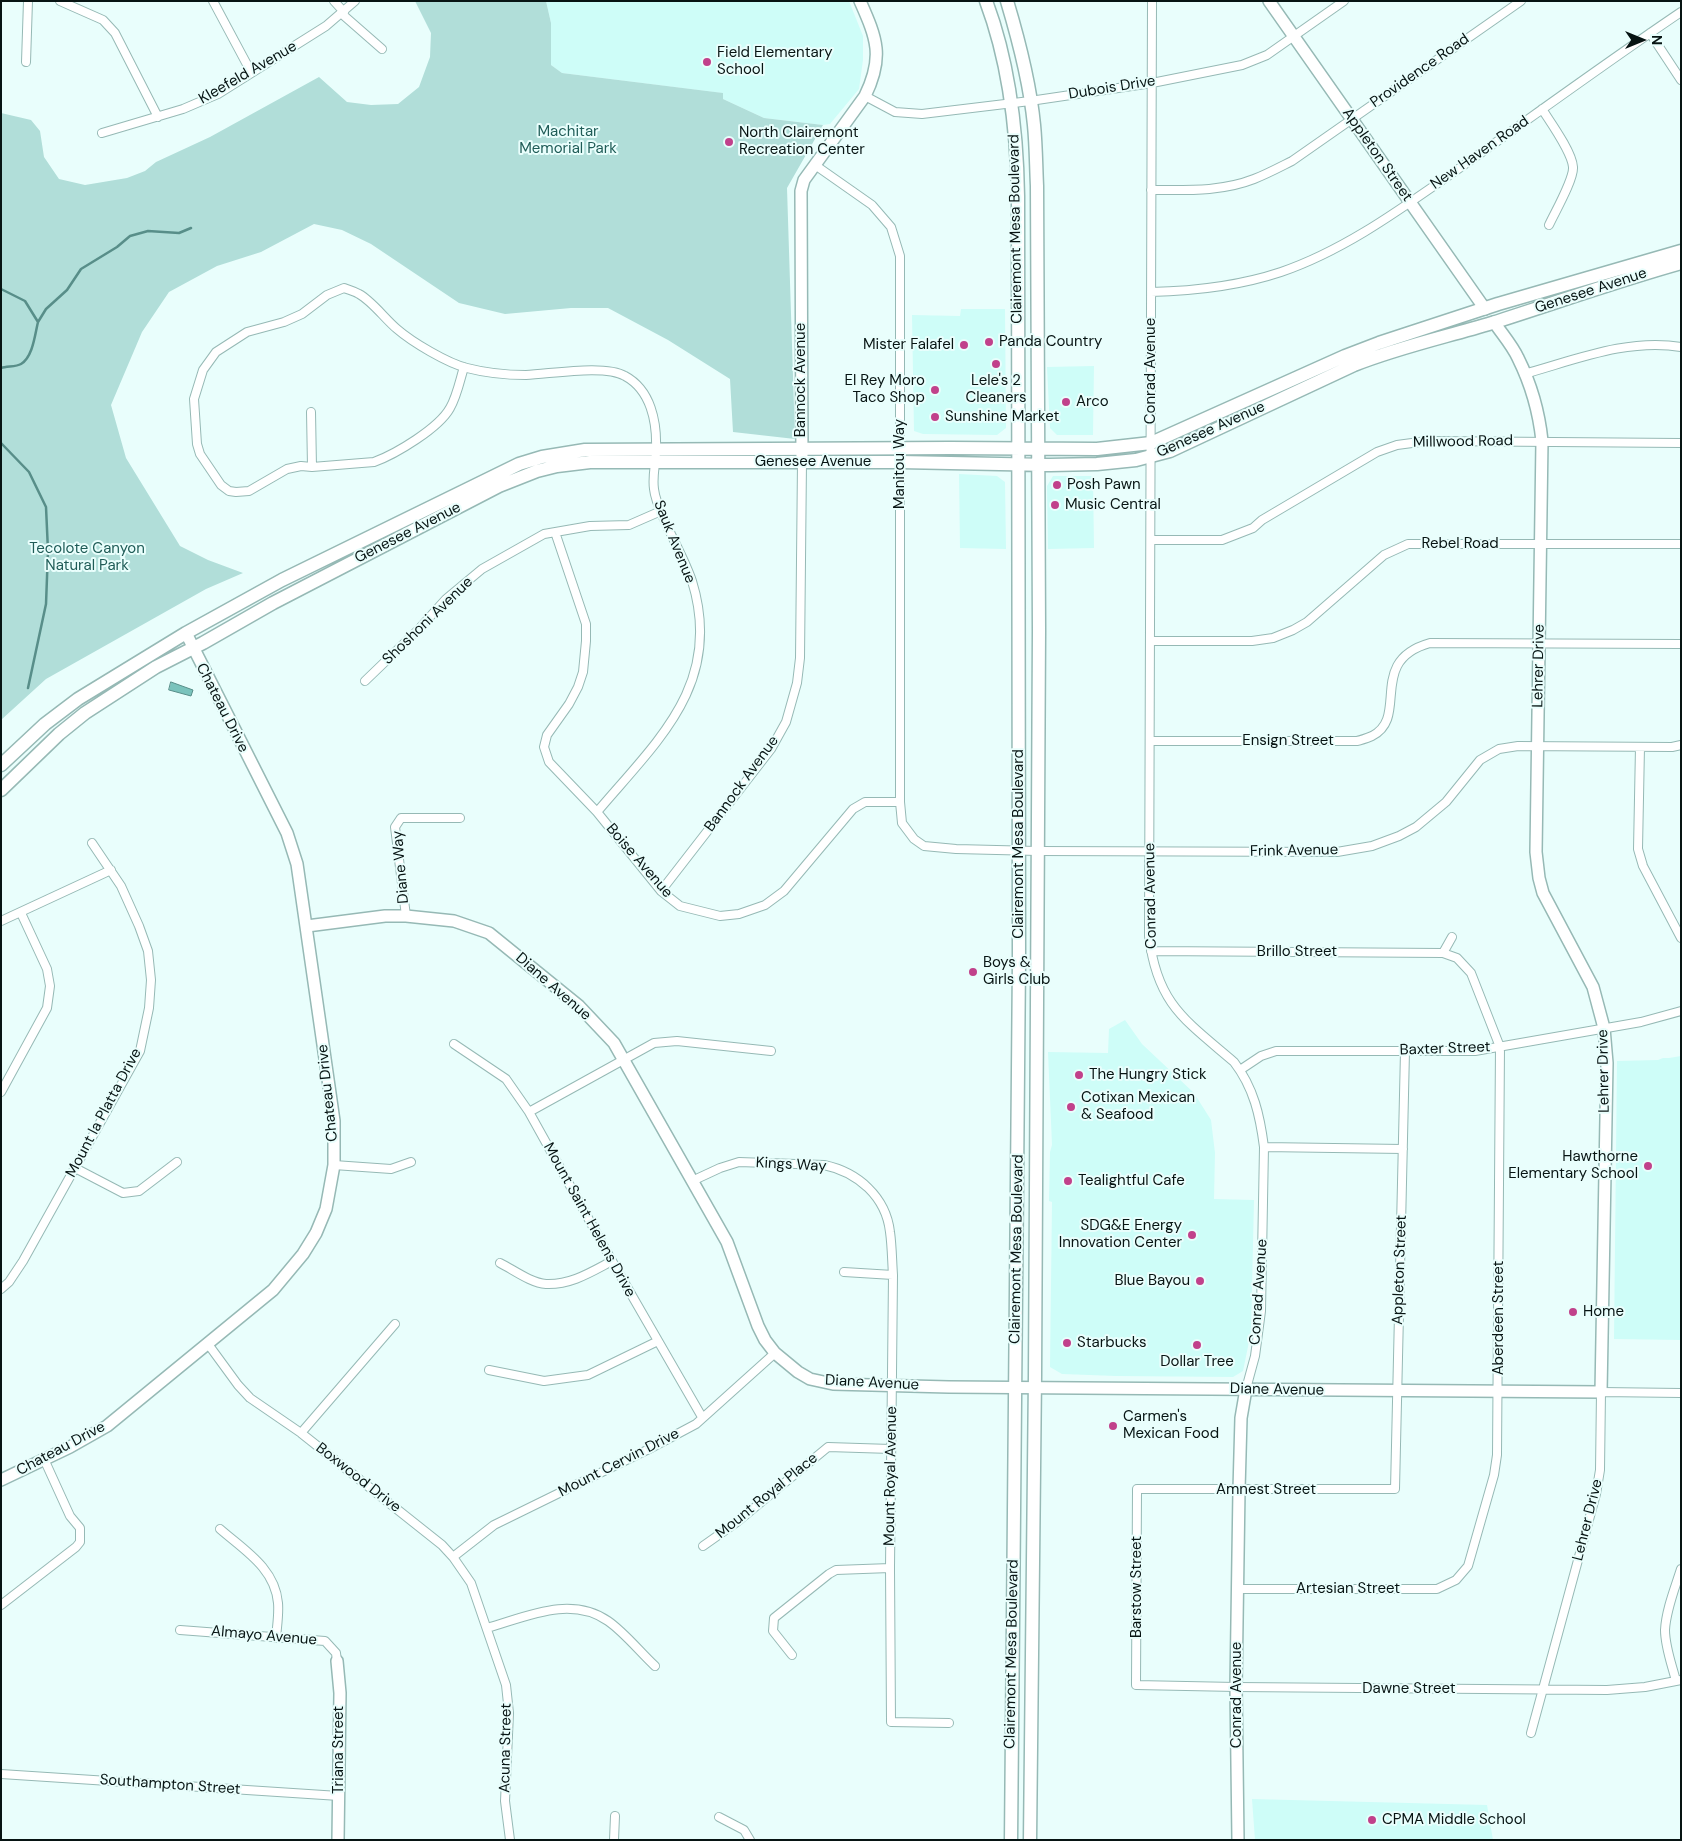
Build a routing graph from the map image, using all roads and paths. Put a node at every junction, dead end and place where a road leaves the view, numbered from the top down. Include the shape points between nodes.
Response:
1 (28, 1) edge
2 (60, 1) edge
3 (213, 1) edge
4 (334, 1) edge
5 (354, 1) edge
6 (860, 1) edge
7 (986, 1) edge
8 (1007, 1) edge
9 (1152, 1) edge
10 (1269, 1) edge
11 (1344, 1) edge
12 (1521, 1) edge
13 (1681, 12) edge
14 (343, 13) junction
15 (1650, 33) junction
16 (1294, 36) junction
17 (382, 49) dead end
18 (26, 62) dead end
19 (251, 72) junction
20 (1681, 80) edge
21 (1152, 83) junction
22 (865, 96) junction
23 (1030, 101) junction
24 (1011, 104) junction
25 (1542, 109) junction
26 (158, 117) junction
27 (1352, 118) junction
28 (102, 133) dead end
29 (815, 165) junction
30 (1151, 190) junction
31 (1410, 202) junction
32 (1550, 225) dead end
33 (1681, 251) edge
34 (1681, 264) edge
35 (1151, 292) junction
36 (1485, 309) junction
37 (1494, 322) junction
38 (1681, 347) edge
39 (464, 367) junction
40 (1524, 374) junction
41 (310, 412) dead end
42 (1542, 441) junction
43 (1151, 443) junction
44 (1681, 443) edge
45 (900, 448) junction
46 (802, 449) junction
47 (1018, 449) junction
48 (1038, 449) junction
49 (656, 455) junction
50 (1151, 457) junction
51 (802, 462) junction
52 (900, 462) junction
53 (1018, 464) junction
54 (1038, 465) junction
55 (312, 467) junction
56 (661, 511) junction
57 (555, 532) junction
58 (1151, 540) junction
59 (1541, 543) junction
60 (1681, 544) edge
61 (186, 633) junction
62 (1150, 641) junction
63 (1540, 643) junction
64 (1681, 644) edge
65 (192, 649) junction
66 (365, 681) dead end
67 (1150, 741) junction
68 (1681, 745) edge
69 (1538, 746) junction
70 (1640, 747) junction
71 (1, 765) edge
72 (1, 790) edge
73 (900, 802) junction
74 (597, 812) junction
75 (460, 818) dead end
76 (92, 843) dead end
77 (1019, 850) junction
78 (1037, 851) junction
79 (1150, 851) junction
80 (111, 870) junction
81 (661, 891) junction
82 (21, 913) junction
83 (406, 916) junction
84 (1, 922) edge
85 (307, 926) junction
86 (1452, 936) dead end
87 (1681, 938) edge
88 (1151, 951) junction
89 (1442, 953) junction
90 (1681, 1011) edge
91 (1604, 1028) junction
92 (454, 1044) dead end
93 (1500, 1047) junction
94 (772, 1051) dead end
95 (1405, 1051) junction
96 (622, 1060) junction
97 (1240, 1070) junction
98 (1, 1092) edge
99 (529, 1112) junction
100 (1264, 1148) junction
101 (1403, 1149) junction
102 (177, 1162) dead end
103 (411, 1162) dead end
104 (334, 1165) junction
105 (75, 1168) junction
106 (692, 1181) junction
107 (880, 1202) joint
108 (612, 1261) junction
109 (500, 1263) dead end
110 (844, 1272) dead end
111 (893, 1275) junction
112 (1, 1289) edge
113 (395, 1324) dead end
114 (658, 1341) junction
115 (208, 1344) junction
116 (775, 1353) junction
117 (489, 1370) dead end
118 (893, 1385) junction
119 (1015, 1388) junction
120 (1035, 1388) junction
121 (1246, 1389) junction
122 (1398, 1391) junction
123 (1498, 1392) junction
124 (1601, 1392) junction
125 (1681, 1393) edge
126 (702, 1418) junction
127 (301, 1433) junction
128 (892, 1449) junction
129 (44, 1459) junction
130 (1, 1480) edge
131 (1138, 1489) joint
132 (1395, 1489) joint
133 (1239, 1490) junction
134 (220, 1528) dead end
135 (703, 1546) dead end
136 (453, 1557) junction
137 (890, 1568) junction
138 (1681, 1569) edge
139 (1456, 1580) joint
140 (1238, 1589) junction
141 (1, 1605) edge
142 (487, 1628) junction
143 (180, 1630) dead end
144 (276, 1638) junction
145 (792, 1655) dead end
146 (337, 1661) joint
147 (655, 1666) dead end
148 (1678, 1680) edge
149 (1136, 1684) joint
150 (1236, 1687) junction
151 (1542, 1690) junction
152 (949, 1723) dead end
153 (1531, 1733) dead end
154 (1, 1774) edge
155 (339, 1796) junction
156 (615, 1816) dead end
157 (719, 1817) dead end
158 (338, 1840) edge
159 (510, 1840) edge
160 (614, 1840) edge
161 (750, 1840) edge
162 (1011, 1840) edge
163 (1030, 1840) edge
164 (1238, 1840) edge

1 - 18 street
2 - 26 street via 102,20 115,33
3 - 19 street
4 - 14 street
5 - 14 street, Kleefeld Avenue
6 - 22 street, Bannock Avenue via 874,33 877,52 872,82
7 - 24 main road, Clairemont Mesa Boulevard
8 - 23 main road, Clairemont Mesa Boulevard
9 - 21 street, Conrad Avenue
10 - 16 street, Appleton Street
11 - 16 street, Dubois Drive
12 - 27 street, Providence Road
13 - 15 street, New Haven Road
14 - 17 street
14 - 19 street, Kleefeld Avenue
15 - 20 street
15 - 25 street, New Haven Road
16 - 21 street, Dubois Drive via 1267,55 1242,65
16 - 27 street, Appleton Street
19 - 26 street, Kleefeld Avenue via 218,94
21 - 23 street, Dubois Drive
21 - 30 street, Conrad Avenue
22 - 24 street, Dubois Drive via 895,112 922,114
22 - 29 street, Bannock Avenue
23 - 24 street, Dubois Drive
23 - 48 main road, Clairemont Mesa Boulevard via 1037,186
24 - 47 main road, Clairemont Mesa Boulevard via 1018,186
25 - 31 street, New Haven Road
25 - 32 street via 1570,155 1573,168
26 - 28 street, Kleefeld Avenue
27 - 30 street, Providence Road via 1292,161 1254,179 1206,190
27 - 31 street, Appleton Street
29 - 45 street, Manitou Way via 872,205 891,227 900,256
29 - 46 street, Bannock Avenue via 804,180 801,191
30 - 35 street, Conrad Avenue
31 - 35 street, New Haven Road via 1340,247 1282,272 1246,282 1190,291
31 - 36 street, Appleton Street
33 - 36 main road, Genesee Avenue
34 - 37 main road, Genesee Avenue
35 - 43 street, Conrad Avenue
36 - 37 street, Lehrer Drive
36 - 43 main road, Genesee Avenue via 1354,353
37 - 40 street, Lehrer Drive via 1518,357
37 - 50 main road, Genesee Avenue via 1379,355
38 - 40 street via 1612,349
39 - 49 street, Sauk Avenue via 493,374 603,370 624,375 640,386 650,404 656,433
39 - 55 street via 452,406 433,428 374,462
39 - 55 street, Sauk Avenue via 398,330 360,294 344,288 327,294 302,314 247,332 216,352 203,370 194,400 200,454 221,485 228,491 249,491 288,470
40 - 42 street, Lehrer Drive via 1532,389
41 - 55 street
42 - 44 street, Millwood Road
42 - 58 street, Millwood Road via 1427,441 1397,445 1377,452 1253,528 1222,540
42 - 59 street, Lehrer Drive
43 - 48 main road, Genesee Avenue via 1108,448
43 - 50 street, Conrad Avenue
45 - 46 main road, Genesee Avenue
45 - 47 main road, Genesee Avenue
45 - 52 street, Manitou Way
46 - 49 main road, Genesee Avenue
46 - 51 street, Bannock Avenue
47 - 48 main road, Genesee Avenue
47 - 53 main road, Clairemont Mesa Boulevard
48 - 54 main road, Clairemont Mesa Boulevard
49 - 51 main road, Genesee Avenue
49 - 56 street, Sauk Avenue via 654,491
49 - 61 main road, Genesee Avenue via 567,452 519,464 282,580
49 - 65 main road, Genesee Avenue via 557,466 522,476 334,570
50 - 54 main road, Genesee Avenue via 1097,464
50 - 58 street, Conrad Avenue
51 - 52 main road, Genesee Avenue
51 - 81 street, Bannock Avenue via 800,658 786,722 772,750
52 - 53 main road, Genesee Avenue
52 - 73 street, Manitou Way
53 - 54 main road, Genesee Avenue
53 - 77 main road, Clairemont Mesa Boulevard
54 - 78 main road, Clairemont Mesa Boulevard
56 - 57 street, Shoshoni Avenue via 629,525 590,526
56 - 74 street, Sauk Avenue via 692,581 699,613 698,662 681,707
57 - 66 street, Shoshoni Avenue via 544,534 482,569 446,599
57 - 74 street, Boise Avenue via 586,624 586,641 578,687 547,735 544,747 549,762
58 - 62 street, Conrad Avenue
59 - 60 street, Rebel Road
59 - 62 street, Rebel Road via 1408,544 1384,555 1307,622 1273,638
59 - 63 street, Lehrer Drive
61 - 65 street, Chateau Drive
61 - 71 main road, Genesee Avenue via 78,699
62 - 67 street, Conrad Avenue
63 - 64 street, Ensign Street
63 - 67 street, Ensign Street via 1430,643 1417,646 1404,655 1394,673 1390,712 1384,725 1373,736 1357,741
63 - 69 street, Lehrer Drive
65 - 72 main road, Genesee Avenue via 156,667 85,713
65 - 85 street, Chateau Drive via 287,833 297,864
67 - 79 street, Conrad Avenue
68 - 70 street, Frink Avenue
69 - 70 street, Frink Avenue
69 - 79 street, Frink Avenue via 1499,750 1480,760 1446,802 1416,827 1372,846 1337,852
69 - 91 street, Lehrer Drive via 1536,852 1539,878 1592,987
70 - 87 street via 1638,849 1643,866
73 - 77 street, Frink Avenue via 902,823 924,846
73 - 81 street, Boise Avenue via 865,802 853,808 784,890 766,905 720,916 680,906
74 - 81 street, Boise Avenue
75 - 83 street, Diane Way via 401,818 395,827
76 - 80 street, Mount la Platta Drive
77 - 78 street, Frink Avenue
77 - 119 main road, Clairemont Mesa Boulevard
78 - 79 street, Frink Avenue
78 - 120 main road, Clairemont Mesa Boulevard
79 - 88 street, Conrad Avenue
80 - 82 street
80 - 105 street, Mount la Platta Drive via 136,918 148,951 150,1008 140,1051
82 - 84 street
82 - 98 street via 48,969 50,986 47,1008
83 - 85 street, Diane Avenue
83 - 96 street, Diane Avenue via 454,921 489,933 579,1006 614,1043
85 - 104 street, Chateau Drive via 334,1121
86 - 89 street
88 - 89 street, Brillo Street
88 - 97 street, Conrad Avenue via 1164,993 1173,1006
89 - 93 street, Brillo Street via 1457,958 1471,972
90 - 91 street, Baxter Street
91 - 93 street, Baxter Street
91 - 124 street, Lehrer Drive via 1607,1063
92 - 99 street, Mount Saint Helens Drive via 506,1079
93 - 95 street, Baxter Street via 1475,1051
93 - 123 street, Aberdeen Street
94 - 96 street via 677,1041 654,1042
95 - 97 street, Baxter Street via 1276,1051 1261,1056
95 - 101 street, Appleton Street
96 - 99 street
96 - 106 street, Diane Avenue
97 - 100 street, Conrad Avenue via 1256,1102
99 - 108 street, Mount Saint Helens Drive
100 - 101 street
100 - 121 street, Conrad Avenue via 1261,1312 1255,1356
101 - 122 street, Appleton Street
102 - 105 street via 139,1191 123,1193
103 - 104 street via 391,1169
104 - 115 street, Chateau Drive via 326,1209 303,1254 273,1290
105 - 112 street, Mount la Platta Drive via 24,1261
106 - 107 street, Kings Way via 739,1162 824,1165 856,1177
106 - 116 street, Diane Avenue via 727,1242 758,1326
107 - 111 street, Mount Royal Avenue via 890,1231
108 - 109 street via 574,1280 546,1284
108 - 114 street, Mount Saint Helens Drive
110 - 111 street
111 - 118 street, Mount Royal Avenue
113 - 127 street
114 - 117 street via 588,1375 544,1381
114 - 126 street, Mount Saint Helens Drive
115 - 127 street, Boxwood Drive via 250,1398
115 - 129 street, Chateau Drive via 107,1426
116 - 118 street, Diane Avenue via 810,1379 832,1384
116 - 126 street, Mount Cervin Drive
118 - 119 street, Diane Avenue
118 - 128 street, Mount Royal Avenue
119 - 120 street, Diane Avenue
119 - 162 main road, Clairemont Mesa Boulevard
120 - 121 street, Diane Avenue
120 - 163 main road, Clairemont Mesa Boulevard
121 - 122 street, Diane Avenue
121 - 133 street, Conrad Avenue via 1240,1418
122 - 123 street, Diane Avenue
122 - 132 street, Appleton Street
123 - 124 street, Diane Avenue
123 - 139 street, Aberdeen Street via 1494,1475 1468,1566
124 - 125 street, Diane Avenue
124 - 151 street, Lehrer Drive via 1600,1470 1596,1494
126 - 136 street, Mount Cervin Drive via 649,1449 494,1525
127 - 136 street, Boxwood Drive
128 - 135 street, Mount Royal Place via 828,1447
128 - 137 street, Mount Royal Avenue
129 - 130 street, Chateau Drive
129 - 141 street via 70,1516 80,1528 80,1542
131 - 133 street, Amnest Street
131 - 149 street, Barstow Street
132 - 133 street, Amnest Street
133 - 140 street, Conrad Avenue
134 - 144 street via 265,1568 272,1580 278,1602
136 - 142 street, Boxwood Drive via 471,1583
137 - 145 street via 836,1570 774,1618 773,1631
137 - 152 street, Mount Royal Avenue via 891,1722
138 - 148 street via 1665,1630
139 - 140 street, Artesian Street via 1437,1589
140 - 150 street, Conrad Avenue
142 - 147 street via 554,1608 579,1609 598,1614 610,1622
142 - 159 street, Acuna Street via 506,1684 509,1713 505,1801
143 - 144 street, Almayo Avenue
144 - 146 street, Almayo Avenue via 325,1641 336,1653
146 - 155 street, Triana Street via 340,1694
148 - 151 street, Dawne Street via 1646,1687
149 - 150 street, Dawne Street
150 - 151 street, Dawne Street
150 - 164 street, Conrad Avenue
151 - 153 street, Lehrer Drive
154 - 155 street, Southampton Street
155 - 158 street, Triana Street
156 - 160 street
157 - 161 street via 744,1830

